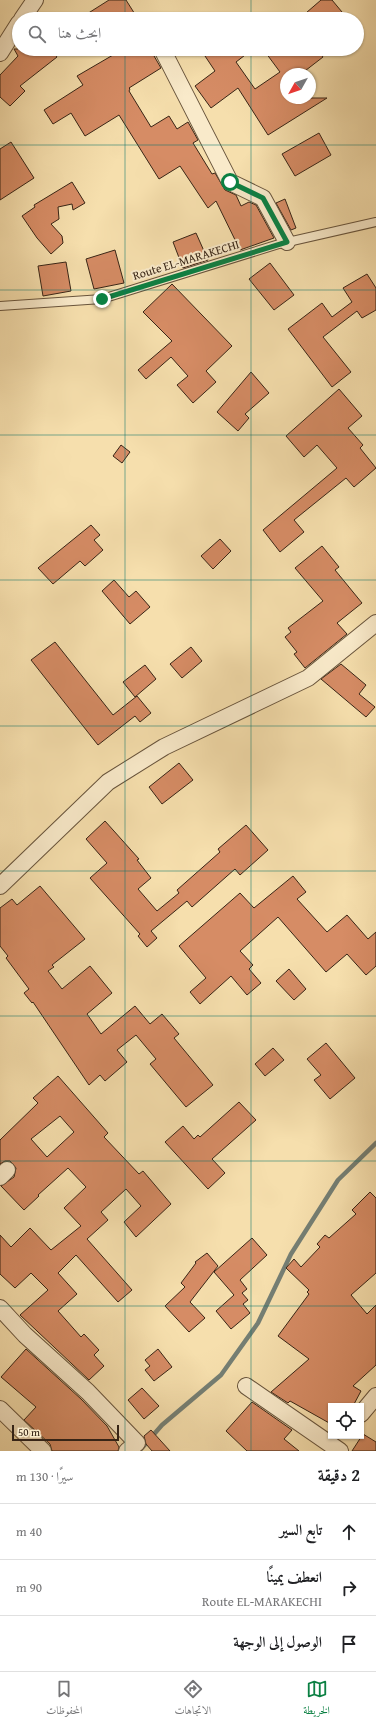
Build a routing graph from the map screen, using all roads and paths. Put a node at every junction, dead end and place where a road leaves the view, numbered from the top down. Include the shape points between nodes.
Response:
1 (35, 0) edge
2 (27, 12) edge
3 (12, 34) edge
4 (0, 53) edge
5 (166, 56) edge
6 (376, 222) edge
7 (287, 242) junction
8 (0, 306) edge
9 (376, 623) edge
10 (0, 886) edge
11 (0, 1308) edge
12 (246, 1386) dead end
13 (376, 1396) edge
14 (0, 1409) edge
15 (364, 1410) edge
16 (335, 1444) edge
17 (43, 1451) edge
18 (126, 1451) edge

1 - 2 street
3 - 4 street
5 - 7 street via 230,182 263,198
6 - 7 lane, Route EL-MARAKECHI
7 - 8 lane, Route EL-MARAKECHI via 102,299
9 - 10 street via 308,678 164,748 108,782
11 - 18 street via 25,1336 88,1392 137,1443
12 - 16 street
13 - 15 street
14 - 17 street

